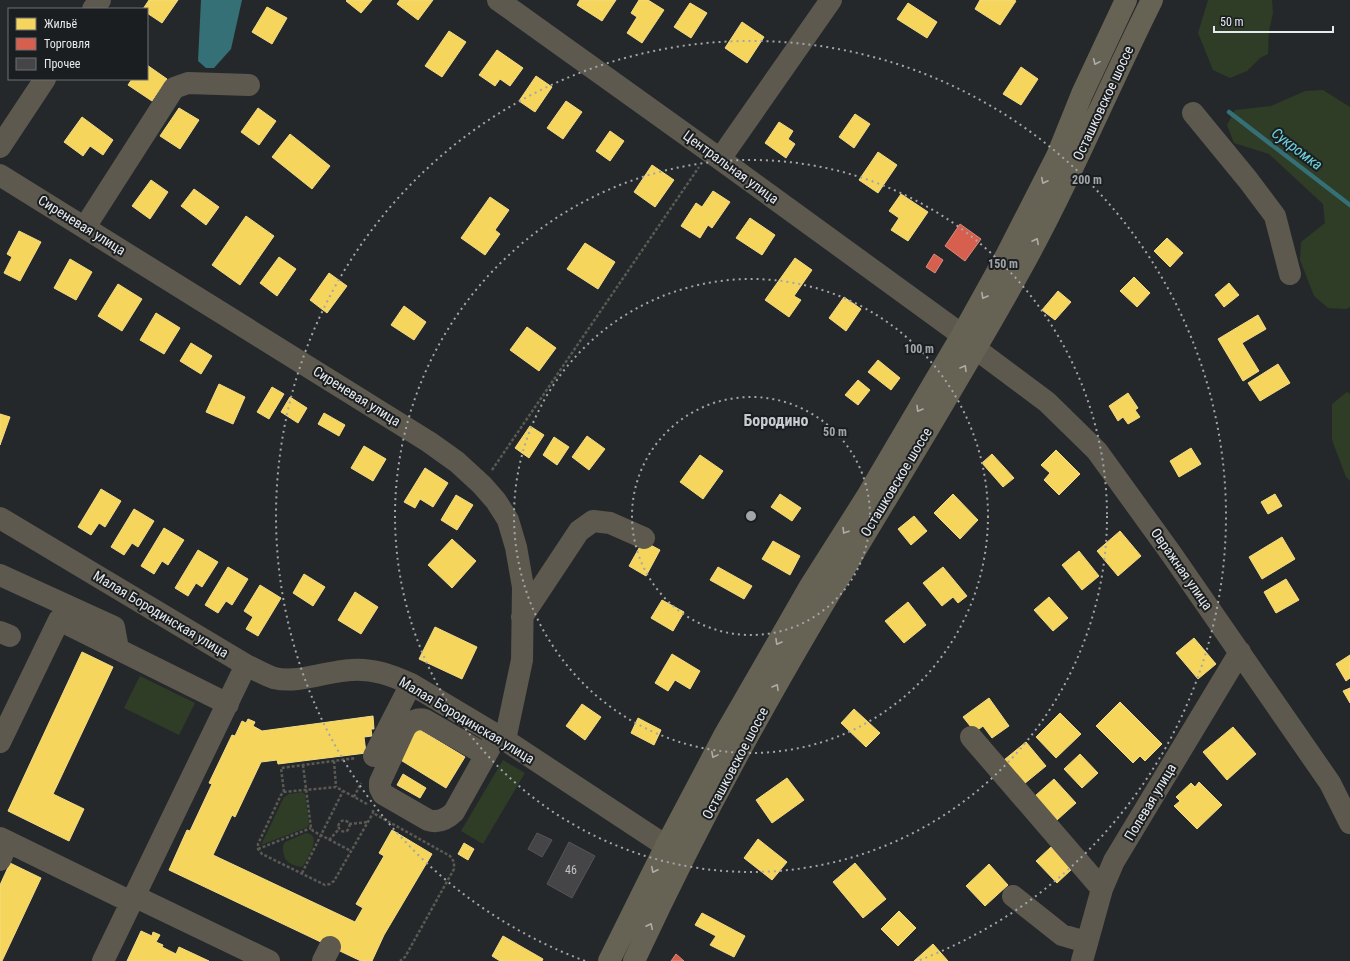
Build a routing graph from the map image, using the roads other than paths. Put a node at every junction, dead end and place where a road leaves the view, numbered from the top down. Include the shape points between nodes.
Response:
1 (100, 0) edge
2 (498, 0) edge
3 (831, 0) edge
4 (1126, 0) edge
5 (1152, 0) edge
6 (94, 8) edge
7 (44, 80) edge
8 (249, 85) dead end
9 (1193, 113) dead end
10 (0, 147) edge
11 (715, 155) junction
12 (0, 175) edge
13 (85, 227) junction
14 (1290, 274) dead end
15 (969, 342) junction
16 (0, 518) edge
17 (644, 538) dead end
18 (0, 575) edge
19 (522, 617) junction
20 (118, 649) junction
21 (1240, 652) junction
22 (246, 665) junction
23 (410, 684) junction
24 (228, 704) junction
25 (501, 737) junction
26 (971, 737) dead end
27 (0, 742) edge
28 (486, 755) junction
29 (374, 756) road end
30 (1350, 823) edge
31 (3, 846) edge
32 (666, 846) junction
33 (1102, 889) junction
34 (1013, 896) dead end
35 (133, 899) junction
36 (1084, 952) edge
37 (103, 961) edge
38 (269, 961) edge
39 (609, 961) edge
40 (634, 961) edge

1 - 6 street
2 - 11 street, Центральная улица
3 - 11 street
4 -> 15 main road, Осташковское шоссе via 1112,26 1057,156 1007,254
15 -> 5 main road, Осташковское шоссе via 1024,264 1075,164
7 - 10 street
8 - 13 street via 188,83 174,88
9 - 14 street via 1275,216
11 - 15 street, Центральная улица
12 - 13 street, Сиреневая улица
13 - 19 street, Сиреневая улица via 457,462 482,485 508,520 516,546 523,587
15 - 21 street, Овражная улица via 1047,402 1097,451
15 -> 32 main road, Осташковское шоссе via 801,602 725,734
40 -> 15 main road, Осташковское шоссе via 672,881 743,745
16 - 22 street, Малая Бородинская улица
17 - 19 street via 610,523 593,521 579,531
18 - 20 street via 114,627
19 - 25 street, Сиреневая улица via 522,660
20 - 24 street
20 - 27 street via 59,620
21 - 30 street, Овражная улица via 1330,783
21 - 33 street, Полевая улица via 1114,861
22 - 23 street, Малая Бородинская улица via 274,678 292,680 351,670 374,670
22 - 24 street
23 - 25 street, Малая Бородинская улица
23 - 29 street
24 - 35 street
25 - 28 street, Сиреневая улица
25 - 32 street, Малая Бородинская улица
26 - 33 street
28 - 28 street via 454,812 446,818 428,820 383,794 380,788 380,782 405,728 410,722 421,718
31 - 35 street
32 -> 39 main road, Осташковское шоссе
33 - 36 street, Полевая улица
34 - 36 street
35 - 37 street
35 - 38 street

